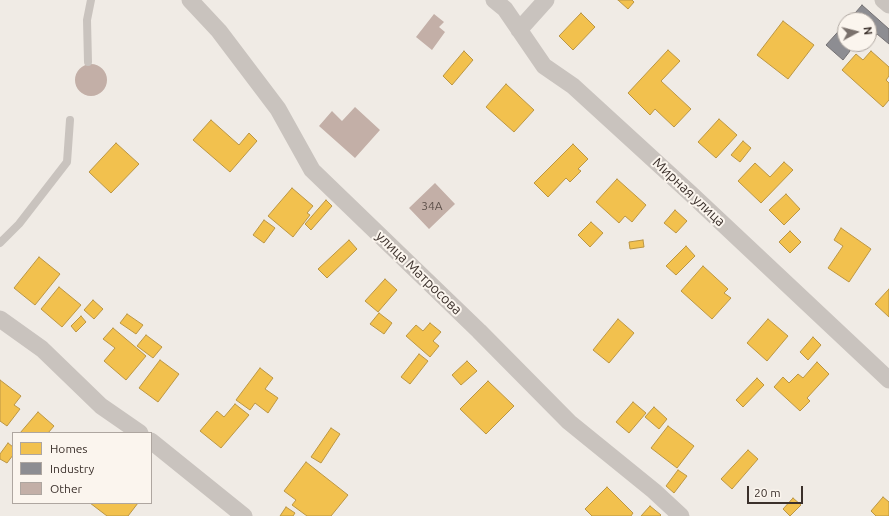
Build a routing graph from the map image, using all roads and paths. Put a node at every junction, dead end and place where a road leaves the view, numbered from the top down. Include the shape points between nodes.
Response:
1 (91, 0) edge
2 (190, 0) edge
3 (494, 0) edge
4 (546, 0) edge
5 (883, 0) edge
6 (889, 5) edge
7 (519, 30) junction
8 (88, 62) dead end
9 (70, 120) dead end
10 (0, 243) edge
11 (0, 319) edge
12 (889, 380) edge
13 (139, 432) edge
14 (152, 442) edge
15 (244, 516) edge
16 (681, 516) edge

1 - 8 lane via 87,20
2 - 16 street, улица Матросова via 219,31 278,109 312,170 569,422
3 - 7 street, Мирная улица via 505,9
4 - 7 street
5 - 6 street
7 - 12 street, Мирная улица via 544,66 573,86 690,192
9 - 10 lane via 66,162 19,224
11 - 13 street via 42,349 102,406
14 - 15 street

